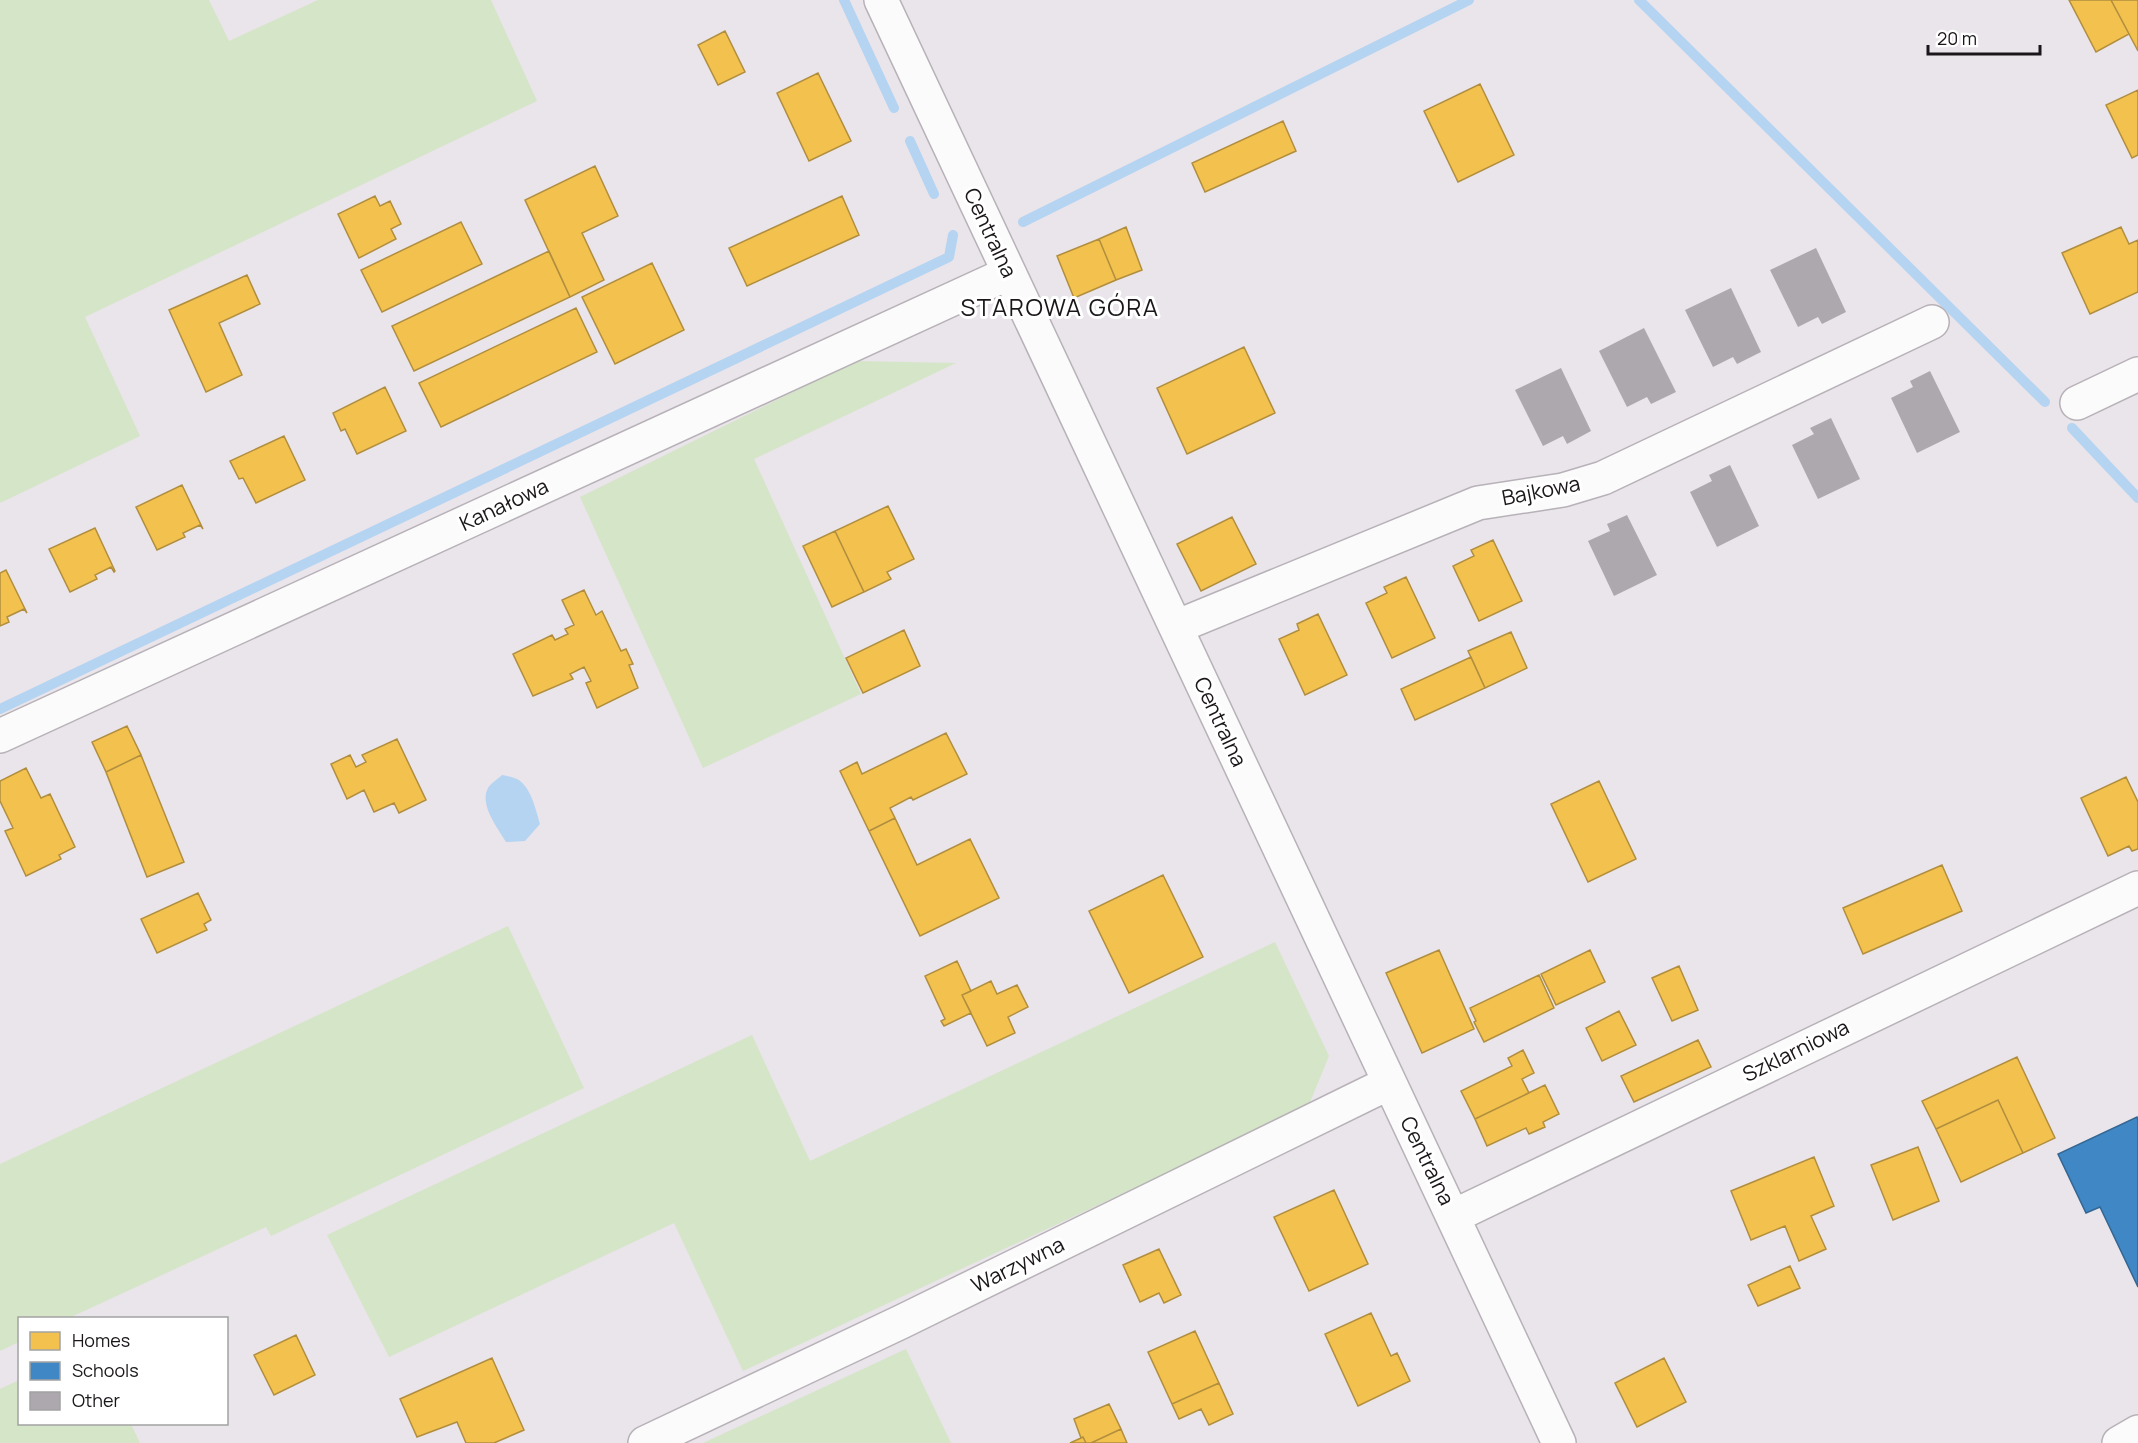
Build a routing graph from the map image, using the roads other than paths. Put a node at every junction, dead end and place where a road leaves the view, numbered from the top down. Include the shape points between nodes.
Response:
1 (881, 0) edge
2 (1009, 273) junction
3 (1932, 322) dead end
4 (2138, 374) edge
5 (2077, 403) dead end
6 (1176, 627) junction
7 (0, 736) edge
8 (2138, 888) edge
9 (1389, 1083) junction
10 (1454, 1216) junction
11 (2138, 1432) edge
12 (645, 1443) edge
13 (1559, 1443) edge
14 (2119, 1443) edge

1 - 2 street, Centralna
2 - 6 street, Centralna
2 - 7 street, Kanałowa
3 - 6 street, Bajkowa via 1603,478 1563,490 1478,502
4 - 5 street
6 - 9 street, Centralna
8 - 10 street, Szklarniowa
9 - 10 street, Centralna
9 - 12 street, Warzywna
10 - 13 street, Centralna
11 - 14 street

